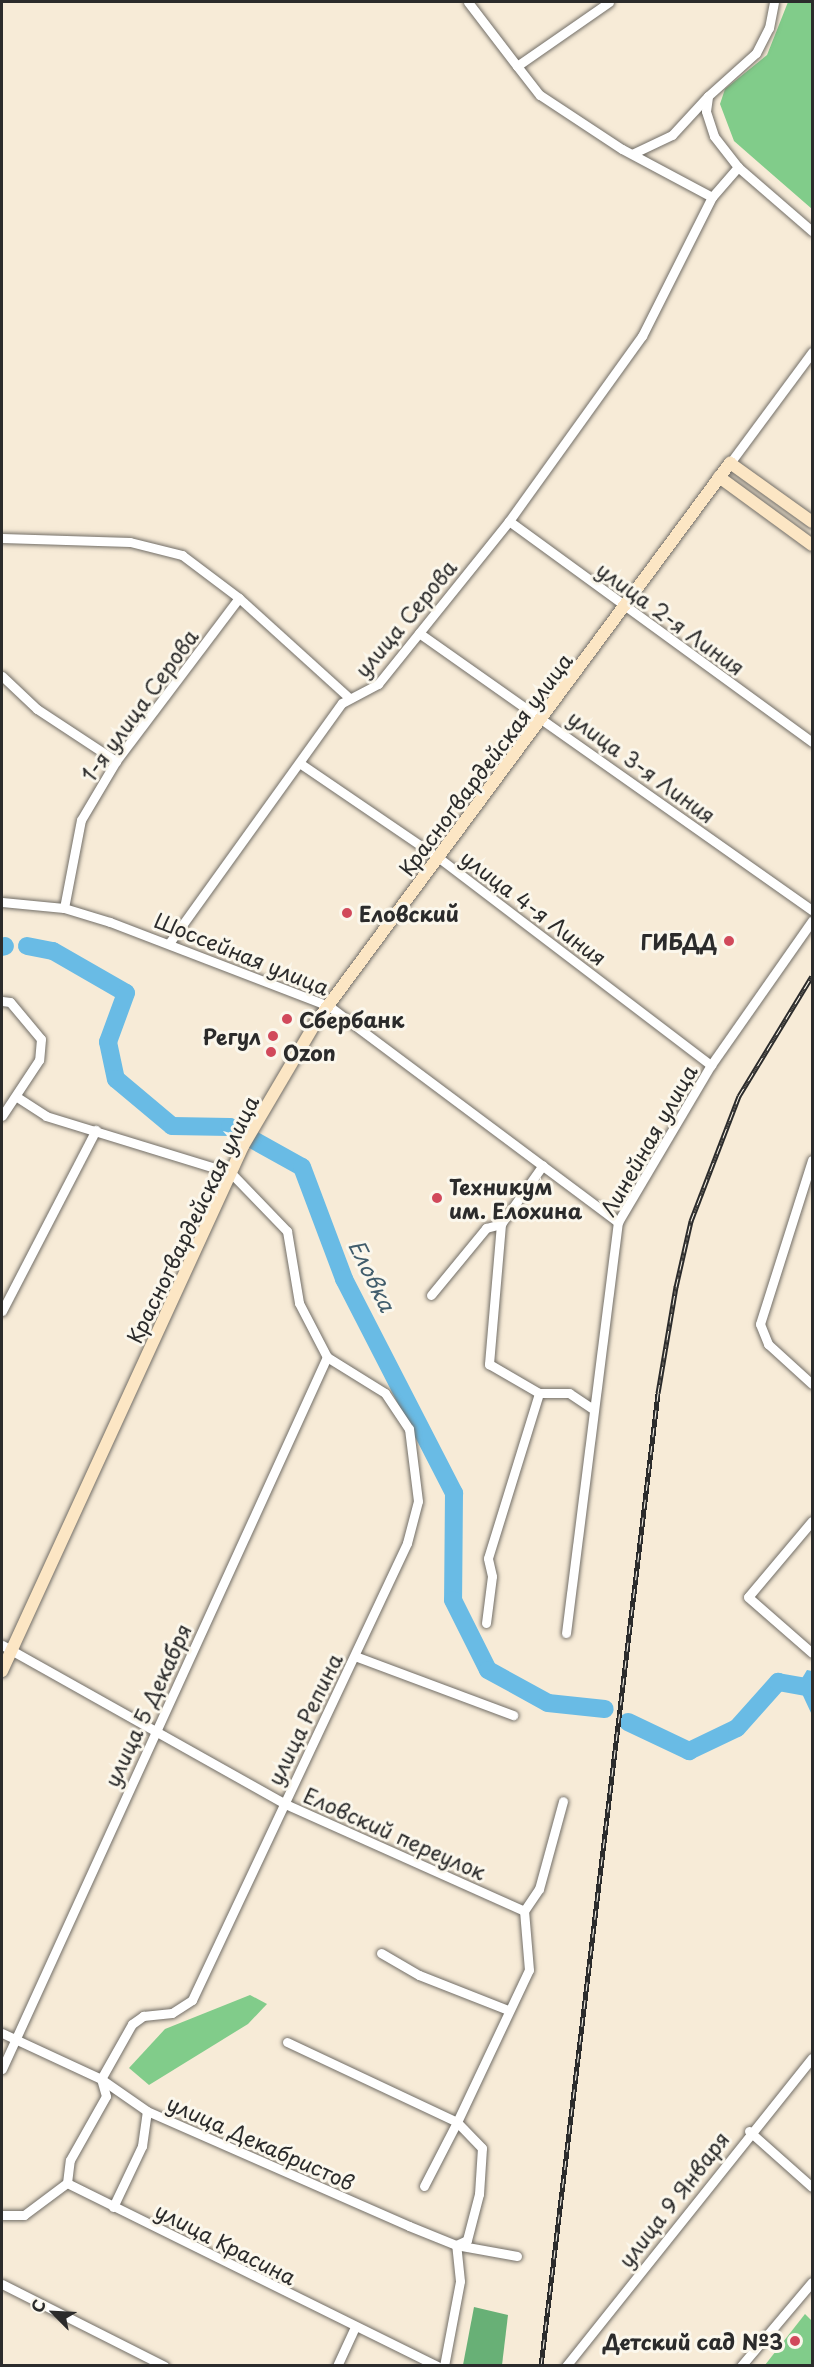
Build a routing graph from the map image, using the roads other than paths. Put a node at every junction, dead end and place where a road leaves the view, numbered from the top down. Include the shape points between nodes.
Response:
1 (468, 2) edge
2 (609, 2) edge
3 (774, 2) edge
4 (517, 66) junction
5 (708, 96) junction
6 (634, 153) junction
7 (738, 167) junction
8 (712, 197) junction
9 (813, 231) edge
10 (813, 352) edge
11 (730, 463) junction
12 (719, 477) junction
13 (509, 521) junction
14 (813, 522) edge
15 (2, 538) edge
16 (813, 545) edge
17 (239, 598) junction
18 (626, 608) junction
19 (419, 633) junction
20 (2, 676) edge
21 (348, 697) junction
22 (544, 718) junction
23 (813, 742) edge
24 (116, 761) junction
25 (301, 764) junction
26 (439, 858) junction
27 (2, 902) edge
28 (64, 908) junction
29 (813, 910) edge
30 (813, 921) edge
31 (170, 942) junction
32 (2, 1000) edge
33 (328, 1006) junction
34 (711, 1065) junction
35 (17, 1098) junction
36 (2, 1116) edge
37 (96, 1130) junction
38 (813, 1160) edge
39 (543, 1165) junction
40 (231, 1173) junction
41 (618, 1222) junction
42 (501, 1224) junction
43 (431, 1295) dead end
44 (2, 1311) edge
45 (327, 1357) junction
46 (813, 1384) edge
47 (539, 1393) junction
48 (591, 1407) junction
49 (813, 1521) edge
50 (486, 1623) dead end
51 (566, 1633) dead end
52 (6, 1648) edge
53 (813, 1653) edge
54 (356, 1656) junction
55 (2, 1671) edge
56 (513, 1715) dead end
57 (154, 1732) junction
58 (563, 1801) dead end
59 (283, 1803) junction
60 (524, 1911) junction
61 (381, 1953) dead end
62 (508, 2010) junction
63 (2, 2033) edge
64 (15, 2039) junction
65 (287, 2042) dead end
66 (813, 2058) edge
67 (2, 2069) edge
68 (101, 2079) junction
69 (147, 2111) junction
70 (457, 2122) junction
71 (749, 2131) junction
72 (67, 2183) junction
73 (424, 2186) dead end
74 (813, 2187) edge
75 (113, 2207) junction
76 (2, 2215) edge
77 (456, 2245) junction
78 (517, 2256) dead end
79 (813, 2282) edge
80 (2, 2284) edge
81 (355, 2328) junction
82 (164, 2366) edge
83 (337, 2366) edge
84 (437, 2366) edge
85 (444, 2366) edge
86 (566, 2366) edge
87 (741, 2366) edge

1 - 4 street
2 - 4 street
3 - 5 street via 770,28 756,52
4 - 6 street via 540,95
5 - 6 street via 672,135
5 - 7 street via 706,111 714,136
6 - 8 street
7 - 8 street, улица Серова
7 - 9 street
8 - 13 street, улица Серова via 642,336
10 - 11 street, Красногвардейская улица
11 - 12 main road, Красногвардейская улица
11 - 14 main road
12 - 16 main road
12 - 18 main road, Красногвардейская улица
13 - 18 street, улица 2-я Линия
13 - 19 street, улица Серова
15 - 17 street via 130,542 182,555
17 - 21 street
17 - 24 street, 1-я улица Серова
18 - 22 main road, Красногвардейская улица
18 - 23 street, улица 2-я Линия
19 - 21 street, улица Серова via 378,684
19 - 22 street, улица 3-я Линия via 515,705
20 - 24 street via 37,709
21 - 25 street, улица Серова
22 - 26 main road, Красногвардейская улица
22 - 29 street, улица 3-я Линия
24 - 28 street, 1-я улица Серова via 74,836
25 - 26 street, улица 4-я Линия
25 - 31 street, улица Серова
26 - 33 main road, Красногвардейская улица
26 - 34 street, улица 4-я Линия
27 - 28 street, Шоссейная улица
28 - 31 street, Шоссейная улица
30 - 34 street, Линейная улица
31 - 33 street, Шоссейная улица
32 - 35 street via 10,1002 41,1039 39,1060
33 - 39 street, Шоссейная улица
33 - 40 main road, Красногвардейская улица via 243,1146
34 - 41 street, Линейная улица
35 - 36 street
35 - 37 street via 46,1116
37 - 40 street
37 - 44 street
38 - 46 street via 768,1285 760,1324 768,1344
39 - 41 street, Шоссейная улица
39 - 42 street
40 - 45 street via 287,1232 299,1303
40 - 52 main road, Красногвардейская улица
41 - 48 street, Линейная улица
42 - 43 street via 486,1228
42 - 47 street via 489,1364
45 - 54 street, улица Репина via 385,1393 400,1410 418,1474 407,1543
45 - 57 street, улица 5 Декабря
47 - 48 street via 569,1394
47 - 50 street via 488,1558 492,1576
48 - 51 street, Линейная улица
49 - 53 street via 748,1597
52 - 55 main road, Красногвардейская улица
52 - 57 street, Еловский переулок
54 - 56 street
54 - 59 street, улица Репина
57 - 59 street, Еловский переулок
57 - 64 street, улица 5 Декабря
58 - 60 street via 539,1888
59 - 60 street, Еловский переулок
59 - 68 street, улица Репина via 192,2000 172,2013 143,2016 132,2024
60 - 62 street via 529,1970
61 - 62 street via 419,1975
62 - 70 street
63 - 64 street, улица Декабристов
64 - 67 street, улица 5 Декабря
64 - 68 street, улица Декабристов
65 - 70 street
66 - 71 street, улица 9 Января
68 - 69 street, улица Декабристов
68 - 72 street via 106,2096 70,2160
69 - 75 street via 142,2146
69 - 77 street, улица Декабристов
70 - 73 street
70 - 77 street via 482,2148 476,2205 467,2240
71 - 74 street
71 - 86 street, улица 9 Января
72 - 75 street, улица Красина
72 - 76 street via 24,2215
75 - 81 street, улица Красина
77 - 78 street, улица Декабристов
77 - 85 street via 460,2281
79 - 87 street
80 - 82 street
81 - 83 street
81 - 84 street, улица Красина

